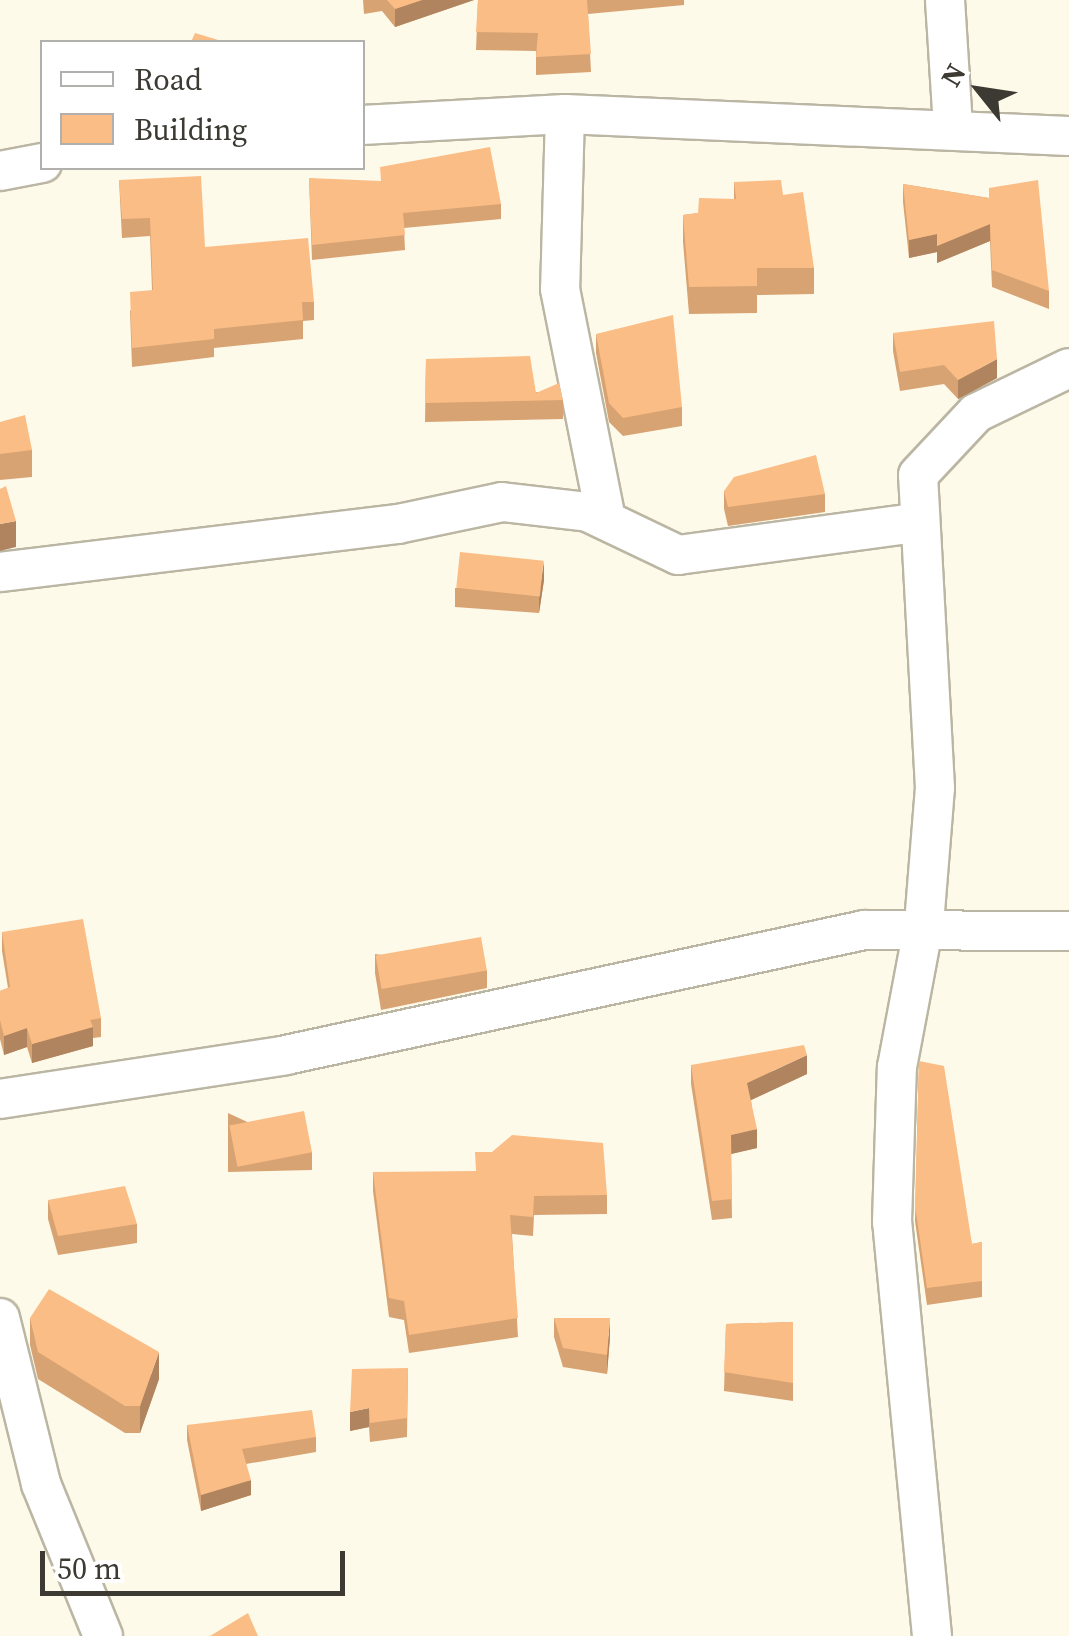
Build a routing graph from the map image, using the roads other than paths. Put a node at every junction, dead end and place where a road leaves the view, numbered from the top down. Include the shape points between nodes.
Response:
1 (945, 0) edge
2 (565, 114) junction
3 (365, 125) edge
4 (952, 128) junction
5 (1069, 136) edge
6 (40, 163) edge
7 (0, 171) edge
8 (1069, 368) edge
9 (606, 520) junction
10 (916, 522) junction
11 (0, 572) edge
12 (924, 924) junction
13 (1069, 931) edge
14 (0, 1099) edge
15 (0, 1318) edge
16 (8, 1372) edge
17 (102, 1636) edge
18 (932, 1636) edge

1 - 4 street
2 - 3 street
2 - 4 street via 848,131
2 - 9 street via 560,289
4 - 5 street
6 - 7 street
8 - 10 street via 976,413 939,450 918,475
9 - 10 street via 678,554
9 - 11 street via 502,502 398,524
10 - 12 street via 934,788
12 - 13 street
12 - 14 street via 286,1054
12 - 18 street via 902,1024 892,1222
15 - 16 street
16 - 17 street via 41,1484

